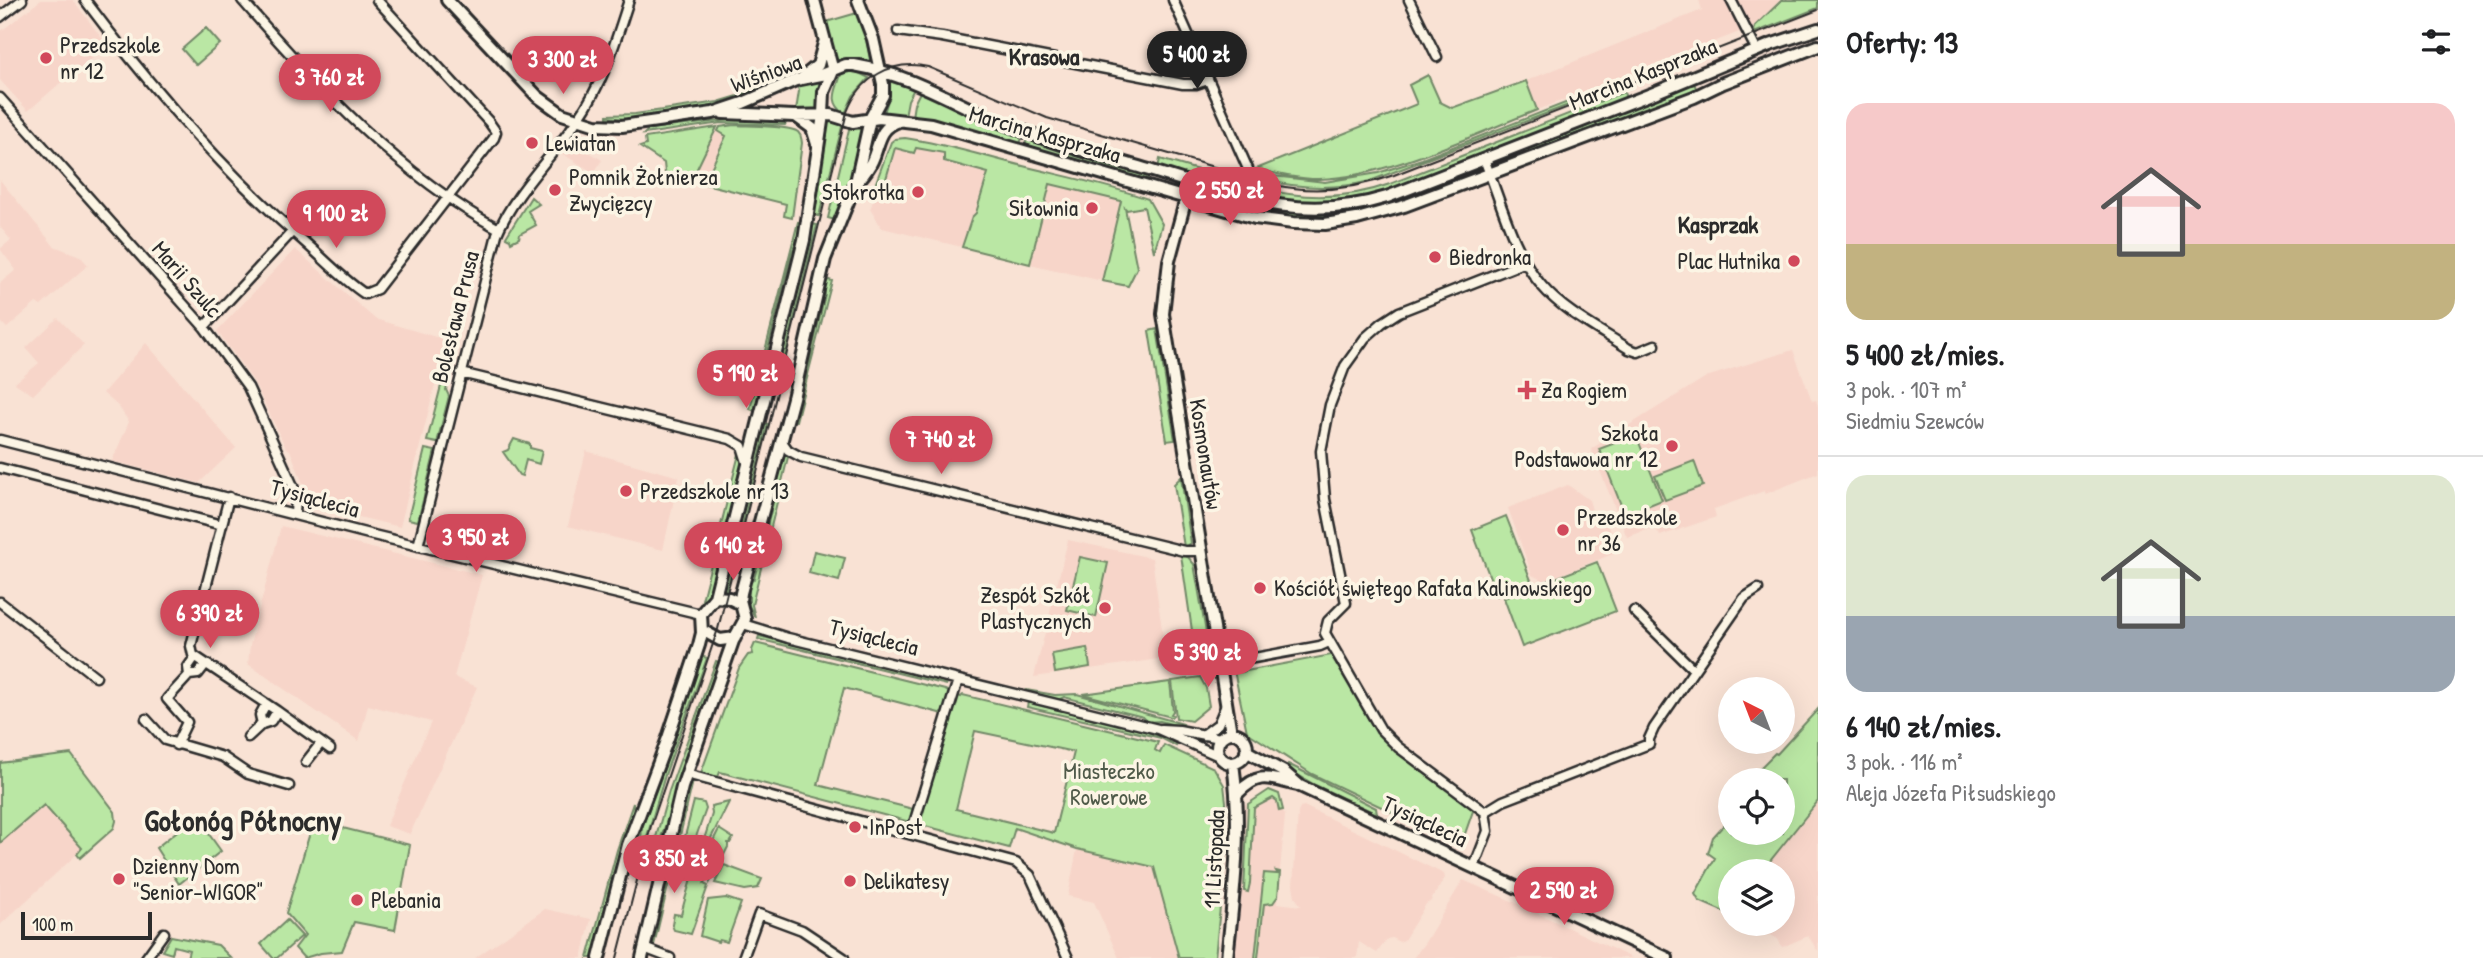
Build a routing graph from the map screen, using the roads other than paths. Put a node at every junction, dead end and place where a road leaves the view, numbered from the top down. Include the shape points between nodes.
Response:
1 (22, 0) edge
2 (87, 0) edge
3 (242, 0) edge
4 (377, 0) edge
5 (447, 0) edge
6 (629, 0) edge
7 (814, 0) edge
8 (858, 0) edge
9 (1173, 0) edge
10 (1409, 0) edge
11 (1731, 0) edge
12 (0, 17) edge
13 (1818, 29) edge
14 (898, 31) dead end
15 (824, 40) junction
16 (1818, 46) edge
17 (1757, 51) junction
18 (1437, 57) dead end
19 (1765, 66) junction
20 (833, 71) junction
21 (880, 71) junction
22 (796, 80) junction
23 (1208, 80) junction
24 (0, 97) edge
25 (713, 113) junction
26 (823, 115) junction
27 (794, 116) junction
28 (870, 119) junction
29 (578, 120) junction
30 (902, 121) junction
31 (818, 151) junction
32 (1485, 159) junction
33 (1248, 169) dead end
34 (1490, 174) junction
35 (1190, 182) junction
36 (854, 188) junction
37 (448, 197) junction
38 (1186, 198) junction
39 (499, 229) junction
40 (292, 232) junction
41 (1526, 262) junction
42 (204, 327) junction
43 (1655, 345) dead end
44 (461, 373) junction
45 (0, 440) edge
46 (781, 440) junction
47 (0, 468) edge
48 (749, 469) junction
49 (229, 497) junction
50 (295, 514) junction
51 (222, 525) junction
52 (418, 546) junction
53 (1201, 551) junction
54 (1758, 589) dead end
55 (715, 597) junction
56 (0, 602) edge
57 (741, 604) junction
58 (1634, 611) dead end
59 (701, 614) junction
60 (743, 624) junction
61 (702, 629) junction
62 (735, 638) junction
63 (1329, 642) junction
64 (195, 657) junction
65 (205, 664) junction
66 (1220, 668) junction
67 (1694, 670) junction
68 (189, 676) junction
69 (96, 677) dead end
70 (958, 680) junction
71 (266, 704) junction
72 (1227, 704) junction
73 (277, 711) junction
74 (146, 719) dead end
75 (262, 723) junction
76 (1158, 729) junction
77 (1203, 735) junction
78 (1226, 736) junction
79 (248, 737) dead end
80 (321, 743) junction
81 (176, 745) junction
82 (330, 749) dead end
83 (1246, 751) junction
84 (1219, 756) junction
85 (306, 762) dead end
86 (1233, 763) junction
87 (686, 774) junction
88 (289, 786) dead end
89 (1300, 786) junction
90 (1238, 793) junction
91 (1485, 812) junction
92 (911, 833) junction
93 (1474, 867) junction
94 (164, 933) dead end
95 (643, 953) edge
96 (146, 958) edge
97 (598, 958) edge
98 (670, 958) edge
99 (743, 958) edge
100 (844, 958) edge
101 (1068, 958) edge
102 (1227, 958) edge
103 (1667, 958) edge

1 - 12 street
2 - 40 street via 201,140
3 - 37 street via 361,125
4 - 37 street via 496,132
5 - 29 street, Wiśniowa via 533,92 558,112
6 - 29 street, Bolesława Prusa via 606,70
7 - 15 street
8 - 21 street via 872,33
9 - 23 street
10 - 18 street
11 - 17 street
13 - 17 street, Marcina Kasprzaka
14 - 23 street via 1183,83
15 - 20 street
15 - 22 street via 818,65
16 - 19 street, Marcina Kasprzaka
17 - 19 street
17 - 32 street, Marcina Kasprzaka
19 - 34 street, Marcina Kasprzaka
20 - 21 street via 854,65
20 - 22 street, Wiśniowa
20 - 26 street via 825,89
21 - 28 street via 883,95
21 - 35 street, Marcina Kasprzaka via 907,78 1026,132
22 - 25 street, Wiśniowa
23 - 33 street
24 - 42 street, Marii Szulc
25 - 27 street, Wiśniowa
25 - 29 street, Wiśniowa via 622,126
26 - 27 street, Wiśniowa
26 - 28 street via 853,122
26 - 31 street
27 - 31 street via 812,128
28 - 30 street, Marcina Kasprzaka
28 - 36 street
29 - 39 street, Bolesława Prusa
30 - 36 street via 882,132 871,164
30 - 38 street, Marcina Kasprzaka via 949,128
31 - 48 street via 804,240
32 - 34 street
32 - 35 street, Marcina Kasprzaka via 1387,197 1336,208 1278,206
34 - 38 street, Marcina Kasprzaka via 1404,206 1325,224 1264,220
34 - 41 street
35 - 38 street, Kosmonautów
36 - 46 street via 823,266
37 - 39 street
37 - 40 street via 377,289 368,294
38 - 53 street, Kosmonautów via 1168,261 1163,314
39 - 44 street, Bolesława Prusa
40 - 42 street
41 - 43 street via 1550,295 1604,333 1633,351
41 - 63 street via 1399,312 1371,332 1346,364 1330,405 1321,451 1325,499 1346,600 1326,625
42 - 50 street, Marii Szulc via 254,399 294,490
44 - 48 street via 733,440 743,448
44 - 52 street, Bolesława Prusa
45 - 49 street, Tysiąclecia
46 - 53 street via 801,457 1184,551
46 - 57 street
47 - 51 street
48 - 55 street
49 - 50 street, Tysiąclecia
49 - 51 street
50 - 52 street, Tysiąclecia
51 - 64 street via 191,646
52 - 59 street, Tysiąclecia
53 - 66 street, Kosmonautów
54 - 67 street via 1744,598
55 - 57 street
55 - 59 street
56 - 69 street
57 - 60 street
58 - 67 street
59 - 61 street
60 - 62 street
60 - 70 street, Tysiąclecia
61 - 62 street via 718,640
61 - 97 street via 628,845
62 - 87 street
63 - 66 street
63 - 91 street via 1390,740
64 - 65 street
64 - 68 street via 188,667
65 - 68 street via 198,674
65 - 71 street
66 - 72 street, Kosmonautów
67 - 91 street via 1654,727 1649,744
68 - 81 street via 167,699 187,722
70 - 76 street, Tysiąclecia
70 - 92 street
71 - 73 street
71 - 75 street via 260,715
72 - 77 street via 1218,724
72 - 78 street, Kosmonautów
73 - 75 street via 271,721
73 - 80 street
74 - 81 street
75 - 79 street
76 - 77 street, Tysiąclecia
76 - 84 street, Tysiąclecia
77 - 78 street, Tysiąclecia
78 - 83 street via 1241,736
78 - 84 street via 1217,747
80 - 82 street
80 - 85 street
81 - 88 street via 223,757 248,774
83 - 86 street
83 - 89 street, Tysiąclecia
84 - 86 street
86 - 90 street, 11 Listopada
87 - 92 street
87 - 95 street
89 - 90 street via 1258,777
89 - 93 street, Tysiąclecia
90 - 102 street, 11 Listopada
91 - 93 street via 1488,831
92 - 101 street via 1024,867
93 - 103 street, Tysiąclecia
94 - 96 street
95 - 98 street
99 - 100 street via 759,914 803,930

